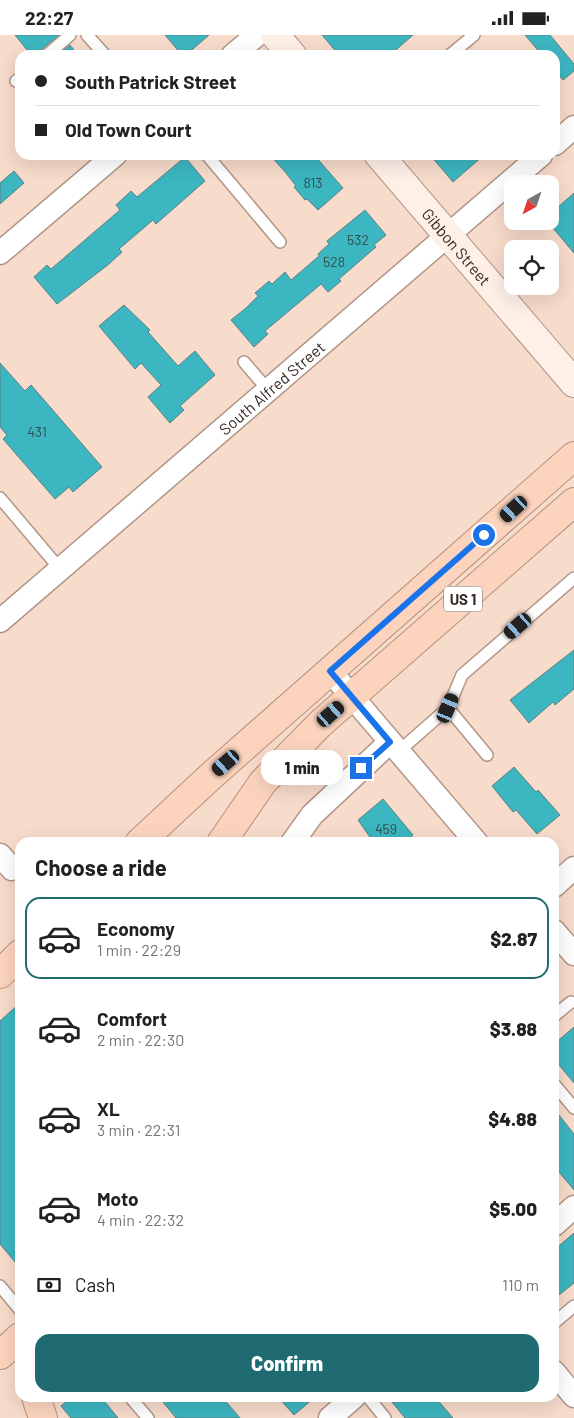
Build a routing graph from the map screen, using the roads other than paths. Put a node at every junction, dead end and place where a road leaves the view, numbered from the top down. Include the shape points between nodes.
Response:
1 (70, 35) edge
2 (88, 35) edge
3 (257, 35) edge
4 (275, 35) edge
5 (474, 35) edge
6 (53, 50) edge
7 (101, 50) edge
8 (239, 50) edge
9 (288, 50) edge
10 (456, 50) edge
11 (574, 127) edge
12 (560, 139) edge
13 (109, 160) edge
14 (211, 160) edge
15 (383, 160) edge
16 (536, 160) edge
17 (447, 235) junction
18 (280, 242) dead end
19 (0, 253) edge
20 (244, 362) dead end
21 (574, 383) edge
22 (268, 390) junction
23 (574, 456) edge
24 (0, 498) edge
25 (574, 502) edge
26 (60, 569) junction
27 (574, 578) edge
28 (0, 621) edge
29 (330, 671) junction
30 (352, 697) junction
31 (448, 708) junction
32 (394, 747) junction
33 (488, 755) dead end
34 (146, 837) edge
35 (225, 837) edge
36 (296, 837) edge
37 (472, 837) edge
38 (574, 868) edge
39 (559, 882) edge
40 (559, 937) edge
41 (574, 954) edge
42 (15, 959) edge
43 (0, 974) edge
44 (571, 1001) dead end
45 (559, 1012) edge
46 (559, 1090) edge
47 (574, 1108) edge
48 (574, 1207) edge
49 (559, 1220) edge
50 (0, 1286) edge
51 (15, 1304) edge
52 (574, 1306) edge
53 (559, 1319) edge
54 (15, 1342) edge
55 (0, 1355) edge
56 (559, 1378) edge
57 (574, 1396) edge
58 (38, 1402) edge
59 (134, 1402) edge
60 (348, 1402) edge
61 (372, 1402) edge
62 (43, 1418) edge
63 (148, 1418) edge
64 (330, 1418) edge
65 (386, 1418) edge

1 - 6 lane
2 - 7 lane
3 - 8 street
4 - 9 main road
5 - 10 lane
11 - 12 street
13 - 19 street
14 - 18 lane
15 - 17 main road, Gibbon Street
16 - 17 street, South Alfred Street
17 - 21 main road, Gibbon Street
17 - 22 street, South Alfred Street
20 - 22 lane
22 - 26 street, South Alfred Street
23 - 29 highway, US 1
24 - 26 lane
25 - 30 highway, US 1
26 - 28 street, South Alfred Street
27 - 31 lane via 462,675
29 - 30 street
29 - 34 highway, US 1
30 - 32 street
30 - 35 highway, US 1 via 321,723 263,782
31 - 32 lane
31 - 33 lane
32 - 36 street via 312,815
32 - 37 street
38 - 39 street
40 - 41 street
42 - 43 highway
44 - 45 lane
46 - 47 lane
48 - 49 street
50 - 51 lane
52 - 53 lane
54 - 55 highway
56 - 57 street
58 - 62 highway
59 - 63 lane
60 - 64 street
61 - 65 lane

